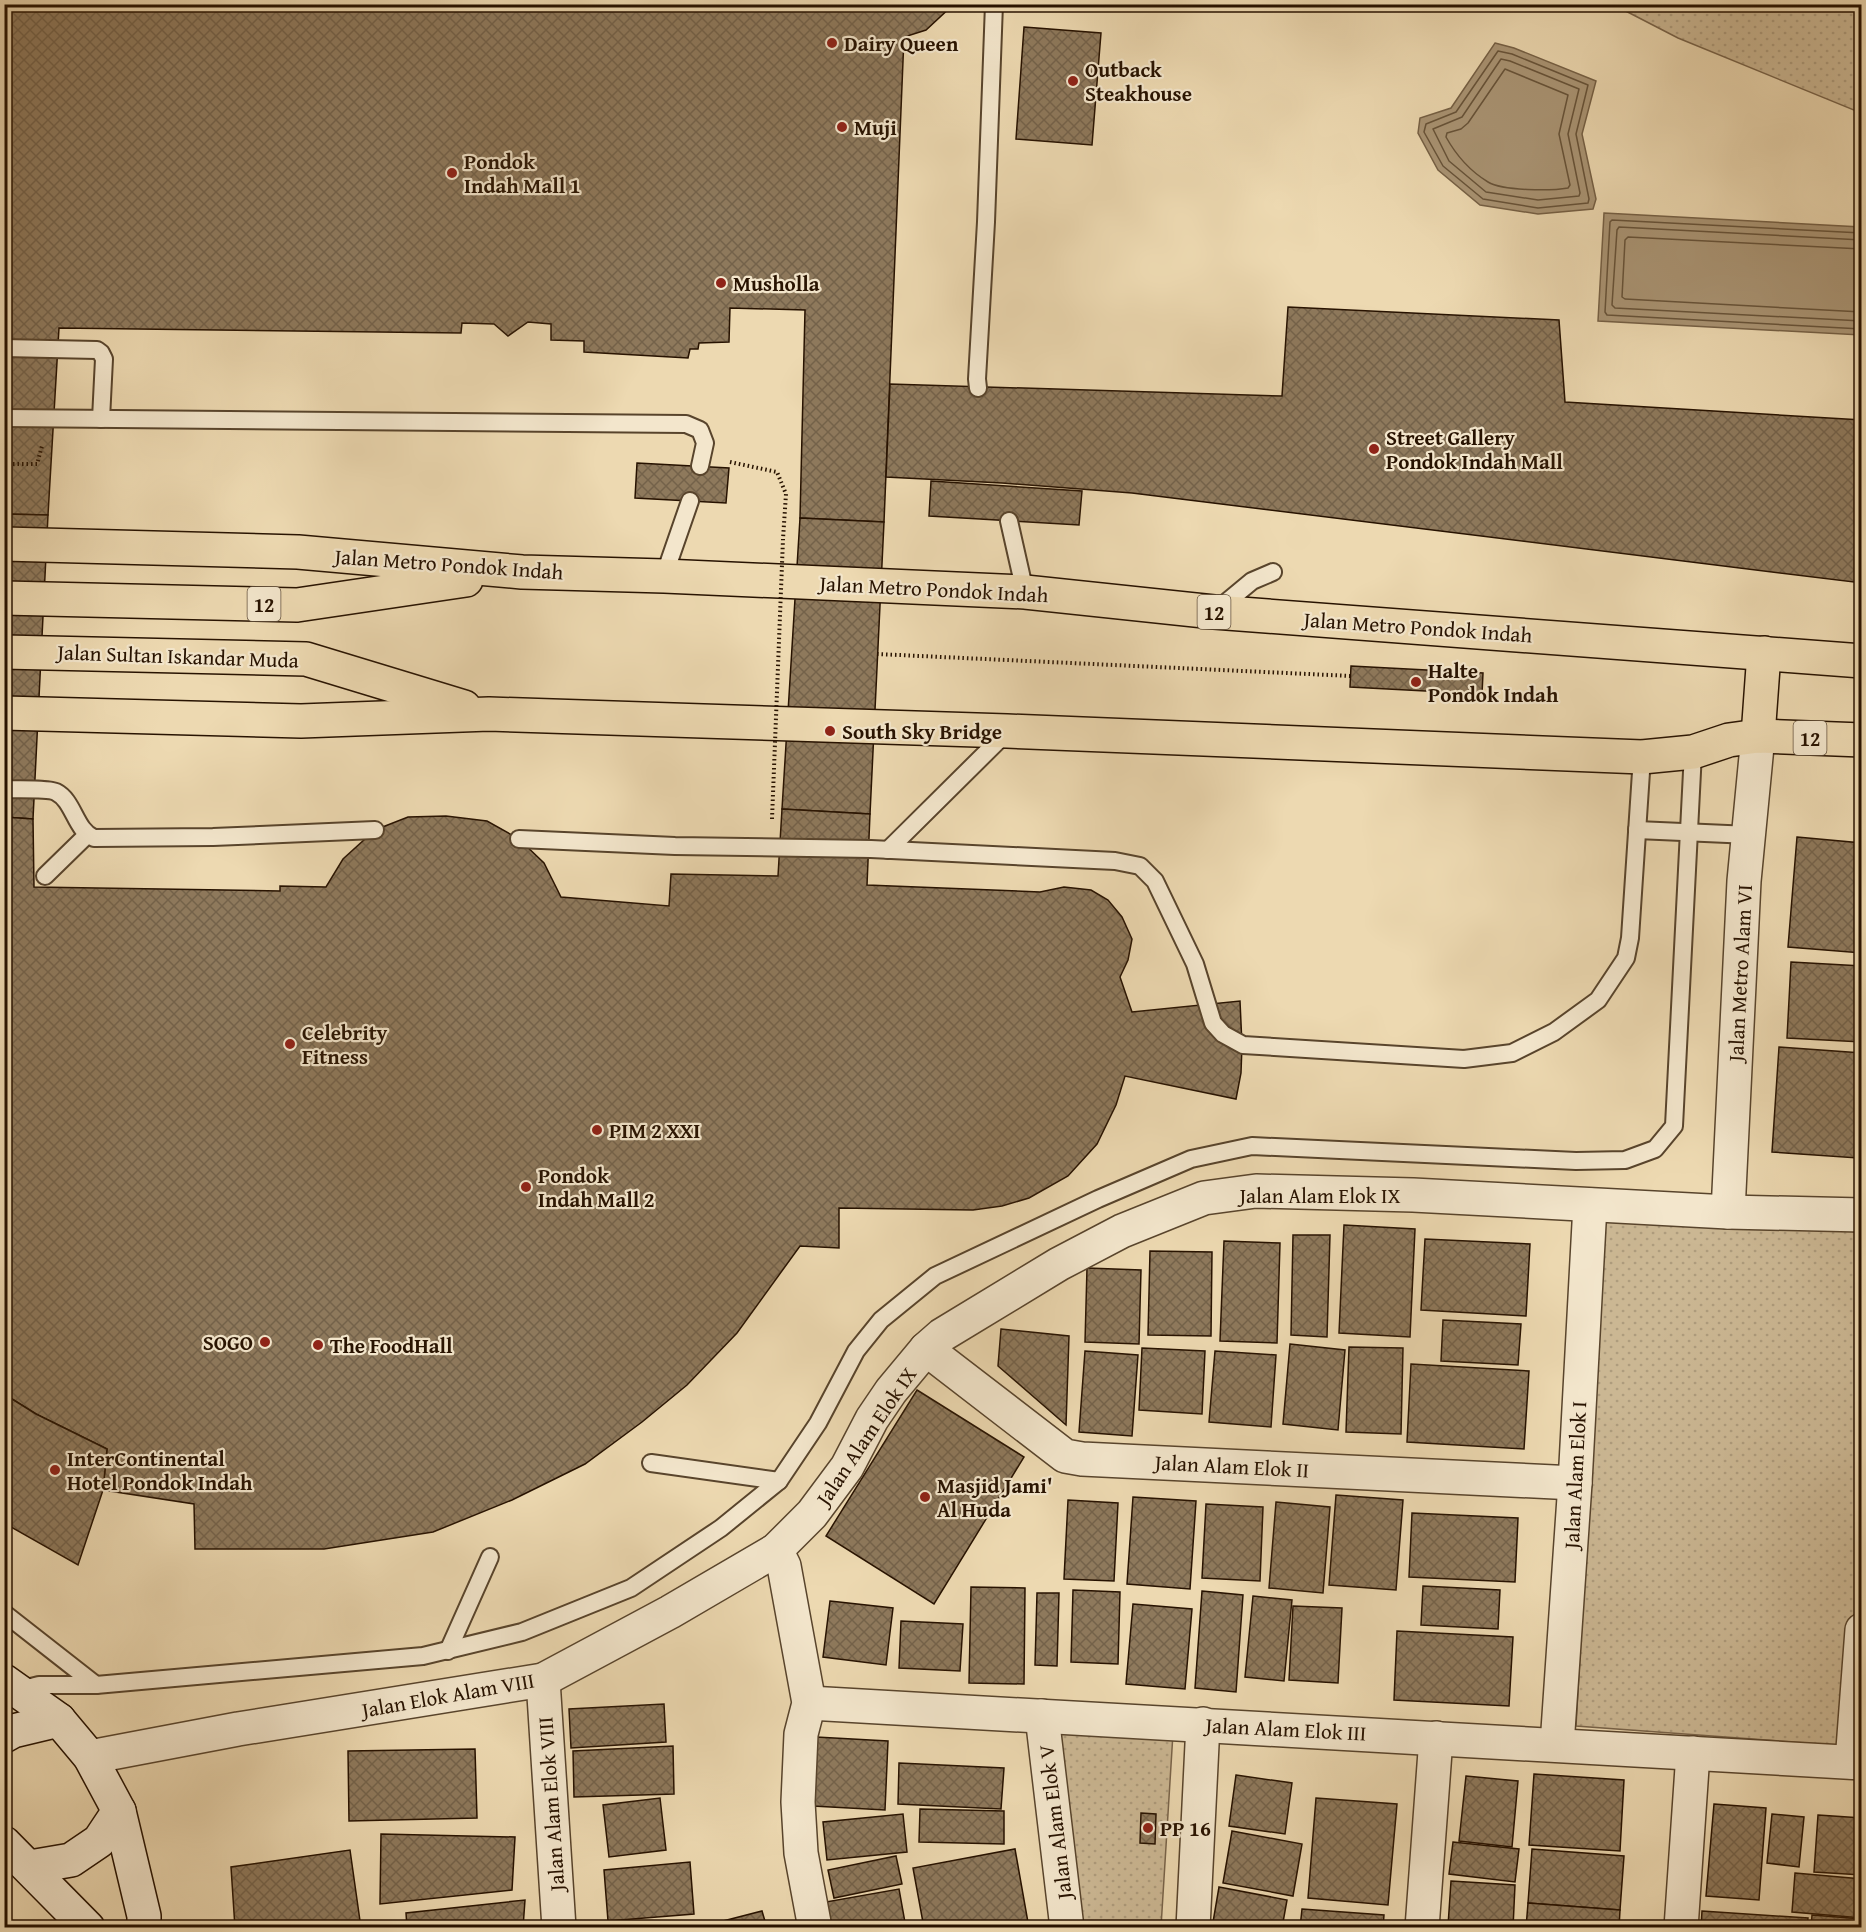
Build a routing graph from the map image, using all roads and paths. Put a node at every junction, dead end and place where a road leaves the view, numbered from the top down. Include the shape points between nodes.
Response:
1 (994, 4) edge
2 (4, 348) edge
3 (978, 388) dead end
4 (4, 418) edge
5 (101, 419) junction
6 (49, 420) junction
7 (702, 462) joint
8 (4, 464) edge
9 (690, 501) dead end
10 (1009, 521) dead end
11 (4, 544) edge
12 (522, 572) junction
13 (1273, 572) dead end
14 (664, 576) junction
15 (1025, 592) junction
16 (4, 598) edge
17 (1214, 612) junction
18 (4, 652) edge
19 (1764, 653) junction
20 (878, 654) dead end
21 (1862, 661) edge
22 (1351, 676) dead end
23 (4, 713) edge
24 (489, 714) junction
25 (1007, 731) junction
26 (1758, 736) junction
27 (1862, 740) edge
28 (1693, 752) junction
29 (1642, 757) junction
30 (4, 789) edge
31 (772, 819) dead end
32 (375, 830) dead end
33 (1637, 830) junction
34 (1690, 832) junction
35 (87, 835) junction
36 (1750, 835) junction
37 (519, 839) dead end
38 (888, 850) junction
39 (45, 876) dead end
40 (1590, 1205) junction
41 (1728, 1212) junction
42 (1862, 1215) edge
43 (926, 1349) junction
44 (651, 1463) dead end
45 (779, 1481) junction
46 (1575, 1483) junction
47 (776, 1550) junction
48 (490, 1557) dead end
49 (4, 1613) edge
50 (1862, 1630) edge
51 (448, 1650) junction
52 (543, 1680) junction
53 (12, 1685) edge
54 (96, 1685) junction
55 (809, 1703) junction
56 (1042, 1716) junction
57 (59, 1720) junction
58 (1203, 1724) junction
59 (4, 1736) edge
60 (1436, 1738) junction
61 (1557, 1745) junction
62 (1693, 1753) junction
63 (90, 1756) junction
64 (1857, 1763) edge
65 (119, 1811) junction
66 (5, 1844) edge
67 (30, 1868) junction
68 (88, 1928) edge
69 (144, 1928) edge
70 (559, 1928) edge
71 (815, 1928) edge
72 (1067, 1928) edge
73 (1193, 1928) edge
74 (1422, 1928) edge
75 (1681, 1928) edge

1 - 3 lane
2 - 5 lane via 97,350 104,359
4 - 6 lane
5 - 6 lane
5 - 7 lane via 686,424 700,430 705,443
6 - 8 path via 37,464
7 - 31 path, bridge via 777,471 786,494
9 - 14 lane
10 - 15 lane
11 - 12 highway, Jalan Metro Pondok Indah / 12 via 298,552
12 - 14 highway, Jalan Metro Pondok Indah / 12
12 - 16 highway, 12 via 297,605
13 - 17 lane via 1252,581
14 - 15 highway, Jalan Metro Pondok Indah / 12
15 - 17 highway, Jalan Metro Pondok Indah / 12
17 - 19 highway, Jalan Metro Pondok Indah / 12
18 - 24 highway, Jalan Sultan Iskandar Muda / 12 via 306,659
19 - 21 highway, Jalan Metro Pondok Indah / 12
19 - 26 highway
20 - 22 path
23 - 24 highway, 12 via 301,721
24 - 25 highway, 12
25 - 29 highway, 12
25 - 38 lane
26 - 27 highway, 12
26 - 28 highway, 12 via 1729,740
26 - 36 street, Jalan Metro Alam VI
28 - 29 highway, 12
28 - 34 lane
29 - 33 lane
30 - 35 lane via 55,791 64,798
32 - 35 lane via 213,837
33 - 34 lane
33 - 38 lane via 1626,958 1598,1000 1554,1032 1512,1053 1464,1059 1244,1045 1223,1034 1213,1023 1195,964 1155,881 1140,866 1115,861
34 - 36 lane
34 - 45 lane via 1674,1126 1655,1149 1625,1160 1576,1161 1252,1146 1191,1159 935,1276 881,1320 856,1351 818,1423
35 - 39 lane
36 - 41 street, Jalan Metro Alam VI via 1744,881
37 - 38 lane
40 - 41 street, Jalan Alam Elok IX
40 - 43 street, Jalan Alam Elok IX via 1256,1191 1204,1198 1122,1231 1059,1264 942,1335
40 - 46 street, Jalan Alam Elok I
41 - 42 street, Jalan Alam Elok IX
43 - 46 street, Jalan Alam Elok II via 1065,1456
43 - 47 street, Jalan Alam Elok IX via 891,1391 847,1467 813,1514
44 - 45 lane
45 - 51 lane via 721,1528 631,1588 522,1632
46 - 61 street, Jalan Alam Elok I
47 - 52 street, Jalan Elok Alam VIII
47 - 55 street via 784,1566
48 - 51 lane
49 - 54 lane
50 - 64 street
51 - 54 lane via 423,1656
52 - 63 street, Jalan Elok Alam VIII
52 - 70 street, Jalan Alam Elok VIII
53 - 54 lane
53 - 57 street
55 - 56 street, Jalan Alam Elok III
55 - 71 street via 801,1734 798,1802 801,1853
56 - 58 street, Jalan Alam Elok III
56 - 72 street, Jalan Alam Elok V
57 - 59 street
57 - 63 street
58 - 60 street, Jalan Alam Elok III
58 - 73 street
60 - 61 street, Jalan Alam Elok III
60 - 74 street
61 - 62 street, Jalan Alam Elok III
62 - 64 street, Jalan Alam Elok III
62 - 75 street
63 - 65 street
65 - 67 street via 99,1841 71,1860
65 - 69 street
66 - 67 street
67 - 68 street

